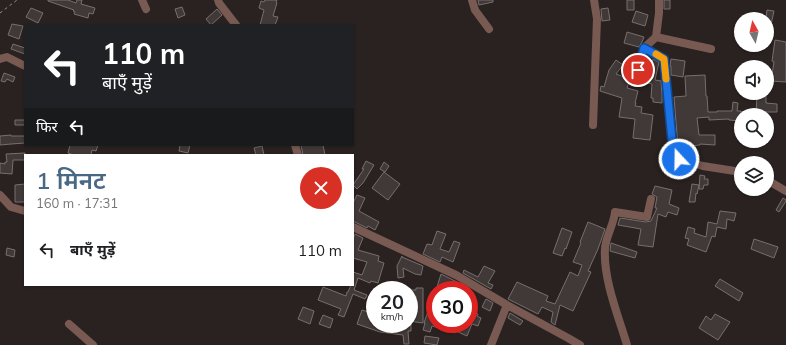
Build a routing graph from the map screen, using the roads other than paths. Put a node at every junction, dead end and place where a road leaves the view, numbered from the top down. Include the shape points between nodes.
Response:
1 (142, 0) edge
2 (218, 0) edge
3 (472, 0) edge
4 (594, 0) edge
5 (659, 0) edge
6 (146, 9) dead end
7 (235, 24) edge
8 (489, 29) dead end
9 (656, 37) junction
10 (644, 48) junction
11 (711, 49) dead end
12 (0, 59) edge
13 (24, 66) edge
14 (635, 80) dead end
15 (593, 125) dead end
16 (734, 171) edge
17 (774, 184) edge
18 (786, 191) edge
19 (0, 195) edge
20 (651, 199) dead end
21 (24, 211) edge
22 (354, 227) edge
23 (507, 305) junction
24 (69, 324) dead end
25 (93, 345) edge
26 (491, 345) edge
27 (580, 345) edge
28 (627, 345) edge

1 - 6 street
2 - 7 street
3 - 8 street via 475,10
4 - 15 street via 597,19
5 - 9 street
9 - 10 street
9 - 11 street
10 - 14 street
10 - 16 street via 664,59 673,150 679,159
12 - 13 street via 7,57
17 - 18 street
19 - 21 street via 11,207
20 - 28 street via 647,217 615,212 605,247 608,283
22 - 23 street via 456,275
23 - 26 street
23 - 27 street
24 - 25 street

